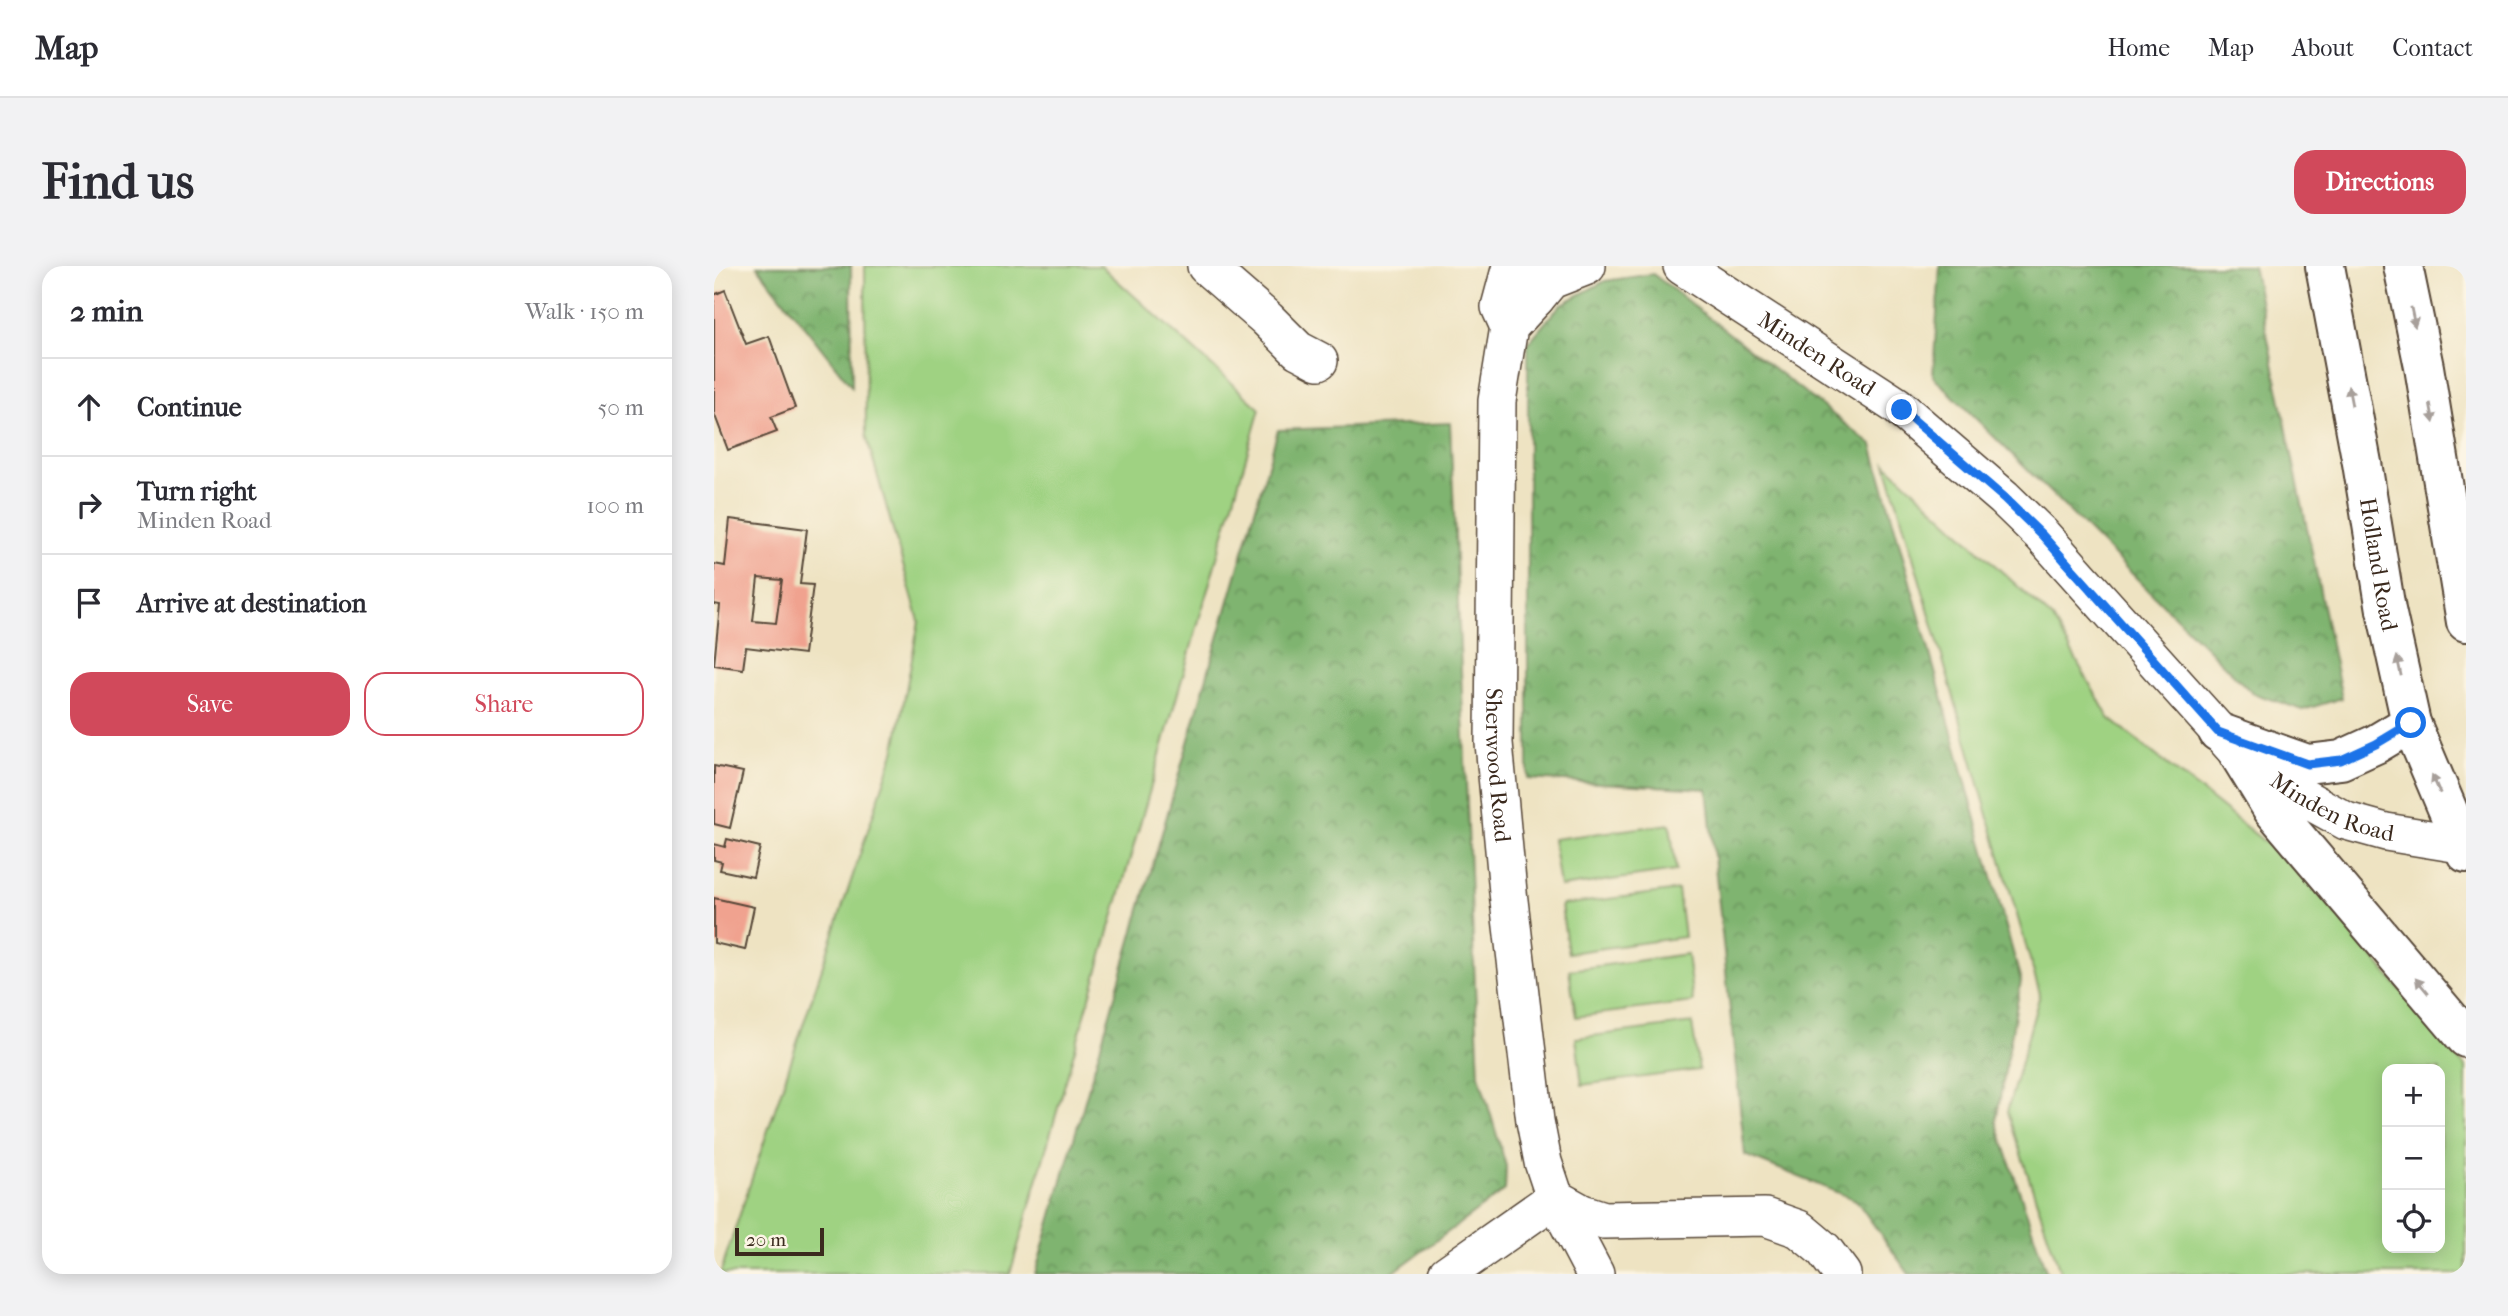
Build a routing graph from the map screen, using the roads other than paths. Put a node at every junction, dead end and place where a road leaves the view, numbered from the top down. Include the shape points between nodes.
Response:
1 (1206, 266) edge
2 (1511, 266) edge
3 (1587, 266) edge
4 (1682, 266) edge
5 (2325, 266) edge
6 (2403, 266) edge
7 (1542, 282) edge
8 (1509, 327) junction
9 (1319, 361) dead end
10 (2466, 622) edge
11 (2411, 723) junction
12 (2228, 743) junction
13 (2464, 848) edge
14 (2466, 1038) edge
15 (1555, 1198) junction
16 (1447, 1274) edge
17 (1595, 1274) edge
18 (1842, 1274) edge

1 - 9 street via 1298,350
2 - 8 street, Sherwood Road via 1500,307
3 - 7 street
4 - 12 street, Minden Road via 1895,405 2004,498
11 -> 5 main road, Holland Road via 2386,610
6 -> 10 main road
7 - 8 street
8 - 15 street, Sherwood Road via 1497,401 1494,743 1535,1121
11 - 12 main road via 2341,760 2307,764
13 -> 11 main road, Holland Road
12 - 13 street, Minden Road via 2297,794 2346,821
14 -> 12 main road via 2273,810
15 - 16 street
15 - 17 street, Sherwood Road
15 - 18 street via 1605,1220 1765,1217 1799,1229 1824,1250

